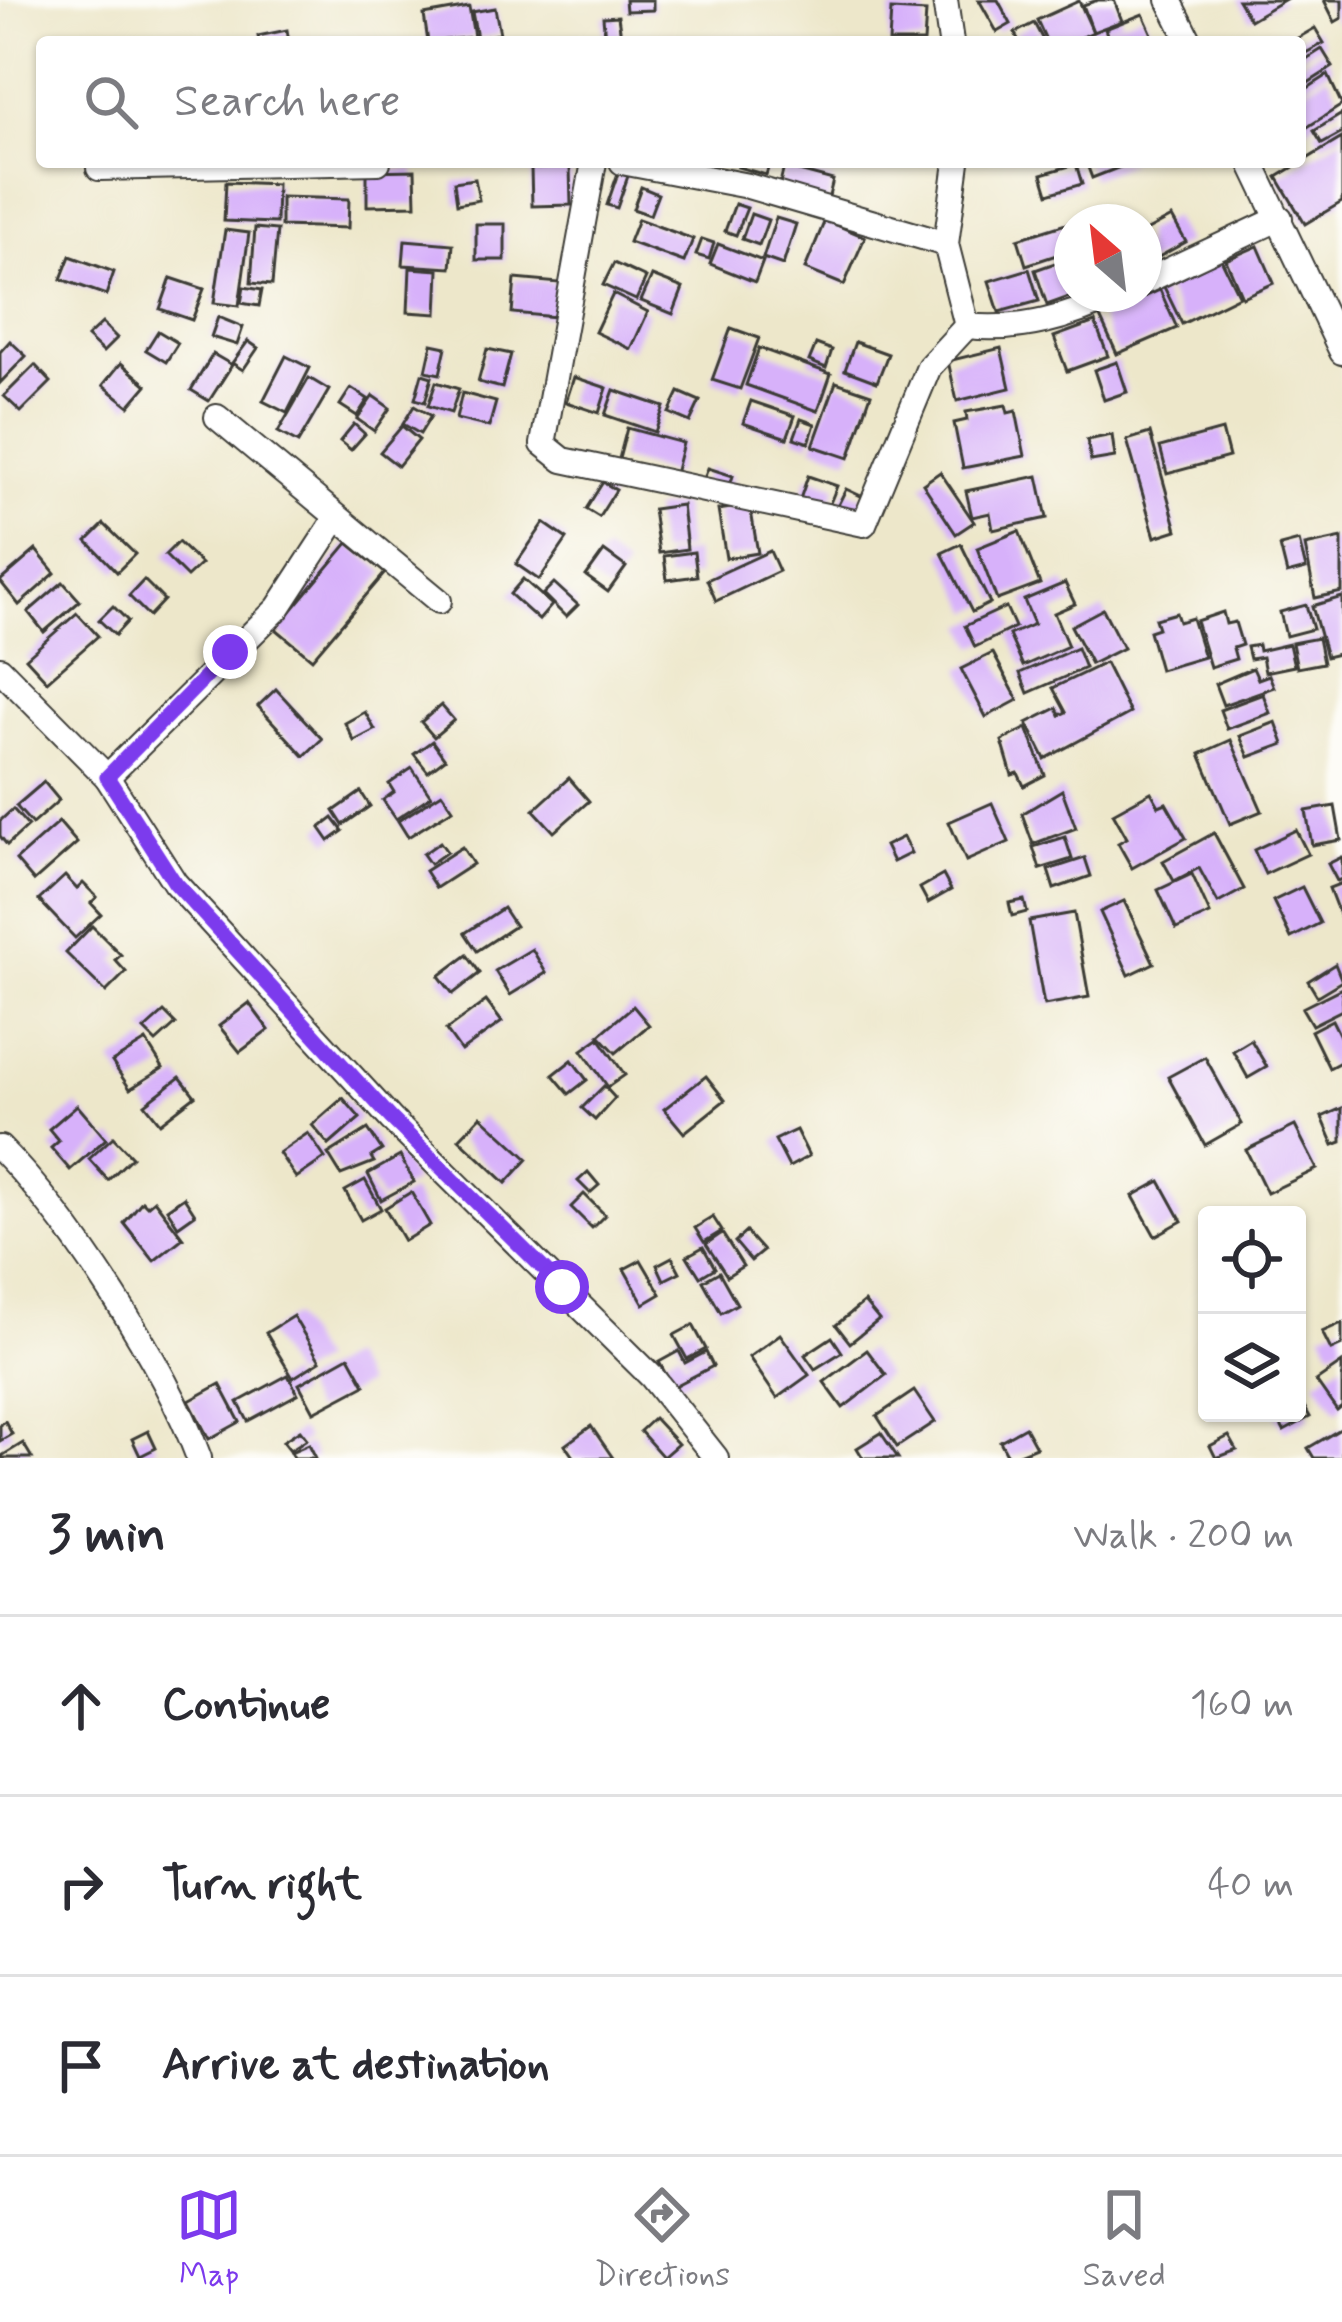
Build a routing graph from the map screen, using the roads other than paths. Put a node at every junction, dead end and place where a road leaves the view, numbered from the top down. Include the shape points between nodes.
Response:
1 (945, 0) edge
2 (1169, 0) edge
3 (950, 36) edge
4 (1187, 36) edge
5 (593, 168) edge
6 (654, 168) edge
7 (956, 168) edge
8 (1254, 168) edge
9 (1280, 218) junction
10 (946, 244) junction
11 (1162, 274) edge
12 (1082, 312) edge
13 (967, 326) junction
14 (1342, 352) edge
15 (217, 417) dead end
16 (336, 519) junction
17 (439, 601) dead end
18 (0, 669) edge
19 (107, 777) junction
20 (0, 1148) edge
21 (199, 1458) edge
22 (716, 1458) edge

1 - 3 street
2 - 4 street
5 - 13 street via 543,444 563,460 863,524 929,367
6 - 10 street via 748,186
7 - 10 street
8 - 9 street
9 - 11 street
9 - 14 street
10 - 13 street
12 - 13 street via 1004,330
15 - 16 street
16 - 17 street
16 - 19 street via 278,608
18 - 19 street
19 - 22 street via 175,883 391,1118 652,1377
20 - 21 street via 37,1185 177,1399

